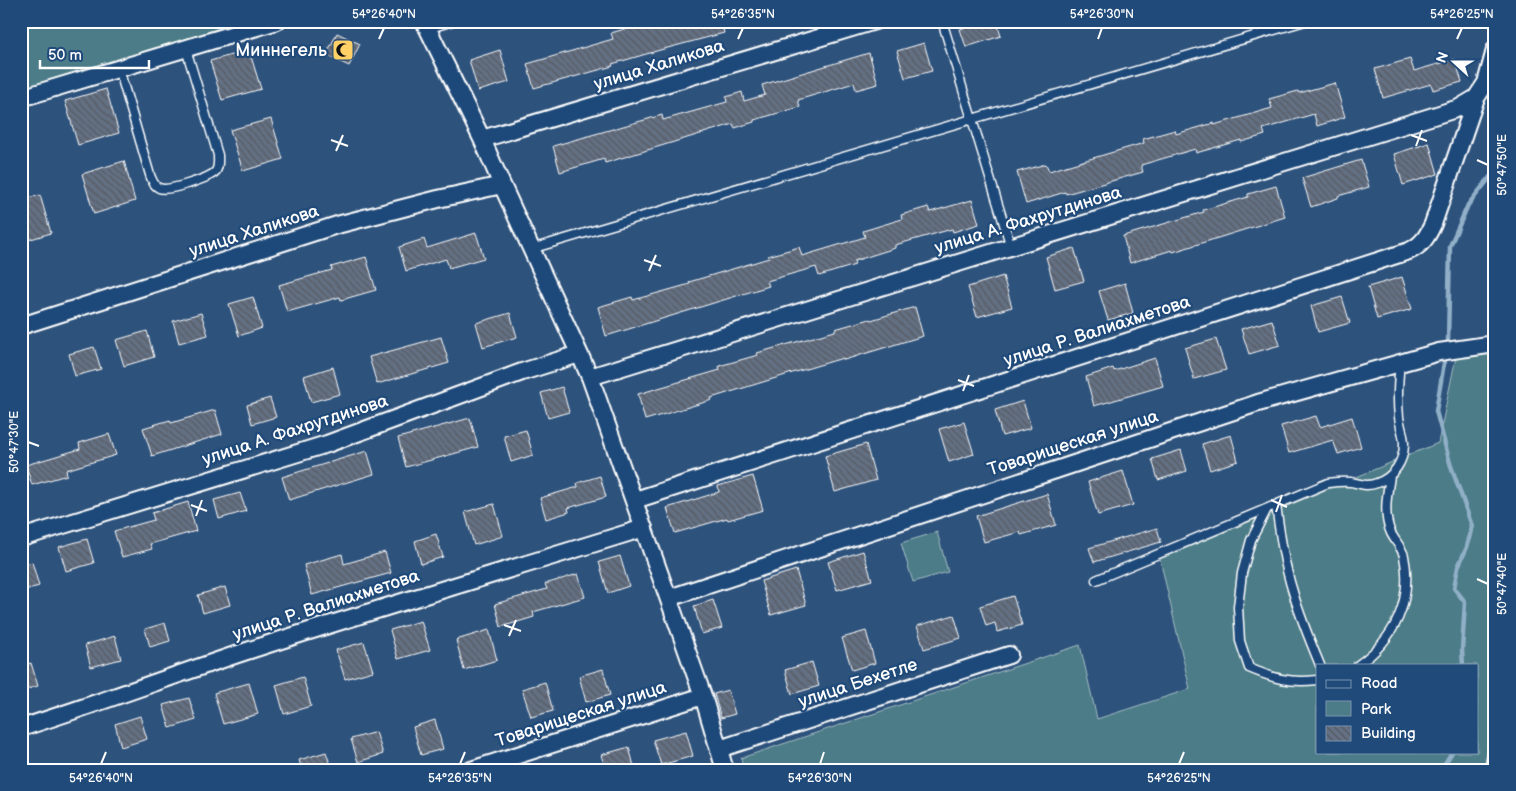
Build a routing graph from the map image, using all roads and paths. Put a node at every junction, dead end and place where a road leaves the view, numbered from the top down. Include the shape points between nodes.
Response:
1 (277, 21) edge
2 (453, 21) edge
3 (875, 21) edge
4 (942, 21) edge
5 (1305, 21) edge
6 (425, 25) edge
7 (186, 49) junction
8 (1495, 50) edge
9 (119, 69) junction
10 (21, 98) edge
11 (1476, 98) junction
12 (972, 119) junction
13 (482, 139) junction
14 (502, 186) junction
15 (1011, 247) junction
16 (531, 249) junction
17 (21, 326) edge
18 (1495, 344) edge
19 (579, 354) junction
20 (1400, 363) junction
21 (590, 377) junction
22 (1390, 476) junction
23 (635, 500) junction
24 (1276, 505) junction
25 (1267, 509) junction
26 (644, 528) junction
27 (21, 538) edge
28 (1096, 580) dead end
29 (669, 598) junction
30 (1009, 655) dead end
31 (1320, 664) edge
32 (1359, 664) edge
33 (1316, 680) edge
34 (703, 696) junction
35 (21, 728) edge
36 (1495, 738) edge
37 (719, 749) junction
38 (471, 770) edge
39 (725, 770) edge
40 (1489, 770) edge

1 - 7 street
2 - 6 lane
3 - 13 street, улица Халикова
4 - 12 lane
5 - 12 lane
6 - 13 street
7 - 9 street
7 - 9 lane via 218,155 215,173 208,177 170,188 160,189 154,185
8 - 11 street, улица Р. Валиахметова via 1486,83
9 - 10 street
11 - 15 street, улица А. Фахрутдинова via 1459,108
11 - 23 street, улица Р. Валиахметова via 1433,224 1427,237 1409,251
12 - 15 lane
12 - 16 lane
13 - 14 street
14 - 16 street
14 - 17 street, улица Халикова via 337,225
15 - 21 street, улица А. Фахрутдинова
16 - 19 street
18 - 20 street, Товарищеская улица via 1439,352
19 - 21 street
19 - 27 street, улица А. Фахрутдинова via 327,444
20 - 22 lane via 1399,418 1404,444 1400,463
20 - 29 street, Товарищеская улица via 1258,403
21 - 23 street
22 - 24 lane via 1376,484 1328,483
22 - 32 lane via 1387,518 1404,554 1407,584 1402,610 1390,634
23 - 26 street
24 - 25 lane
24 - 31 lane via 1292,591
25 - 28 lane
25 - 33 lane via 1252,540 1242,573 1238,607 1240,641 1249,668 1274,678 1300,682
26 - 29 street
26 - 35 street, улица Р. Валиахметова via 246,651
29 - 34 street
30 - 37 street, улица Бехетле
34 - 37 street
34 - 38 street, Товарищеская улица
36 - 40 lane
37 - 39 street

